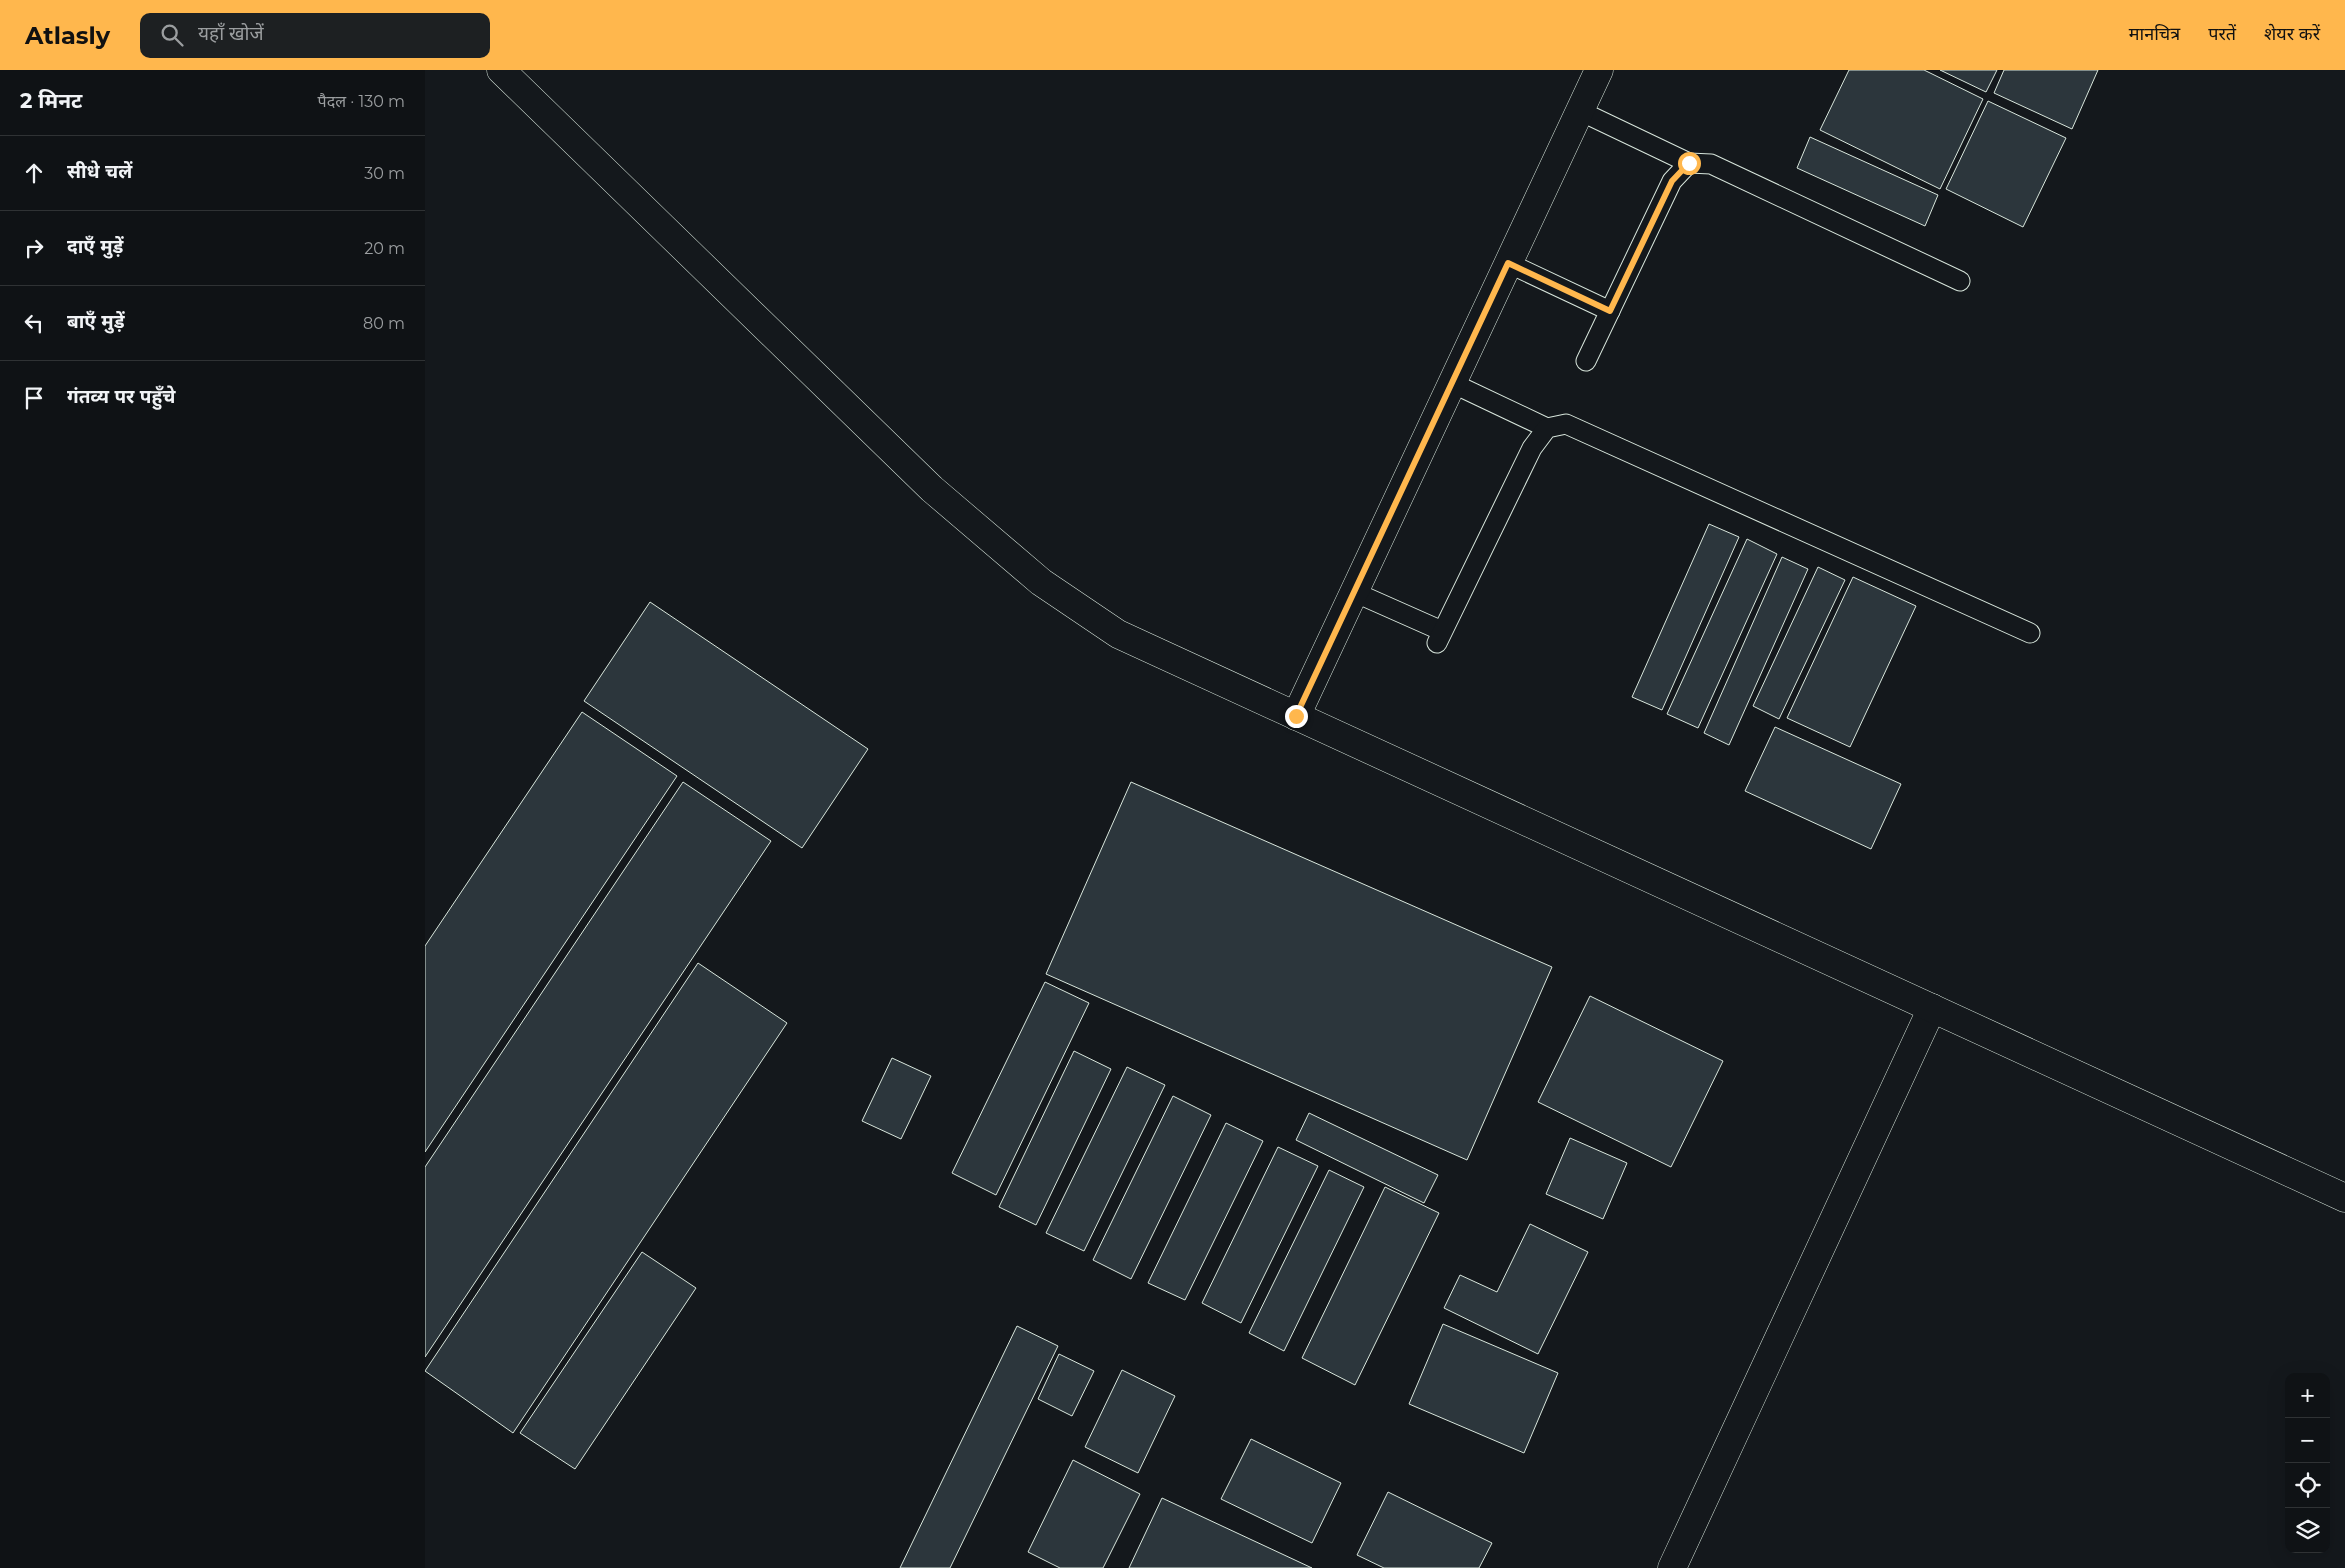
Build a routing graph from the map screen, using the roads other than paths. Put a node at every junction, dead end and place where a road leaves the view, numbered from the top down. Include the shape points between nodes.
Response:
1 (501, 70) edge
2 (1599, 70) edge
3 (1580, 111) junction
4 (1689, 163) junction
5 (1508, 263) junction
6 (1959, 281) dead end
7 (1610, 311) junction
8 (1586, 361) dead end
9 (1453, 383) junction
10 (1547, 428) junction
11 (1355, 592) junction
12 (2030, 633) dead end
13 (1296, 716) junction
14 (1932, 1008) junction
15 (2345, 1198) edge
16 (1672, 1568) edge

1 - 13 street via 932,489 1041,582 1118,634
2 - 3 street
3 - 4 lane
3 - 5 street
4 - 6 lane via 1711,164
4 - 7 lane via 1672,181
5 - 7 lane
5 - 9 street
7 - 8 lane
9 - 10 lane
9 - 11 street
10 - 11 lane via 1532,448 1440,637
10 - 12 lane via 1566,424
11 - 13 street
13 - 14 street
14 - 15 street
14 - 16 street

